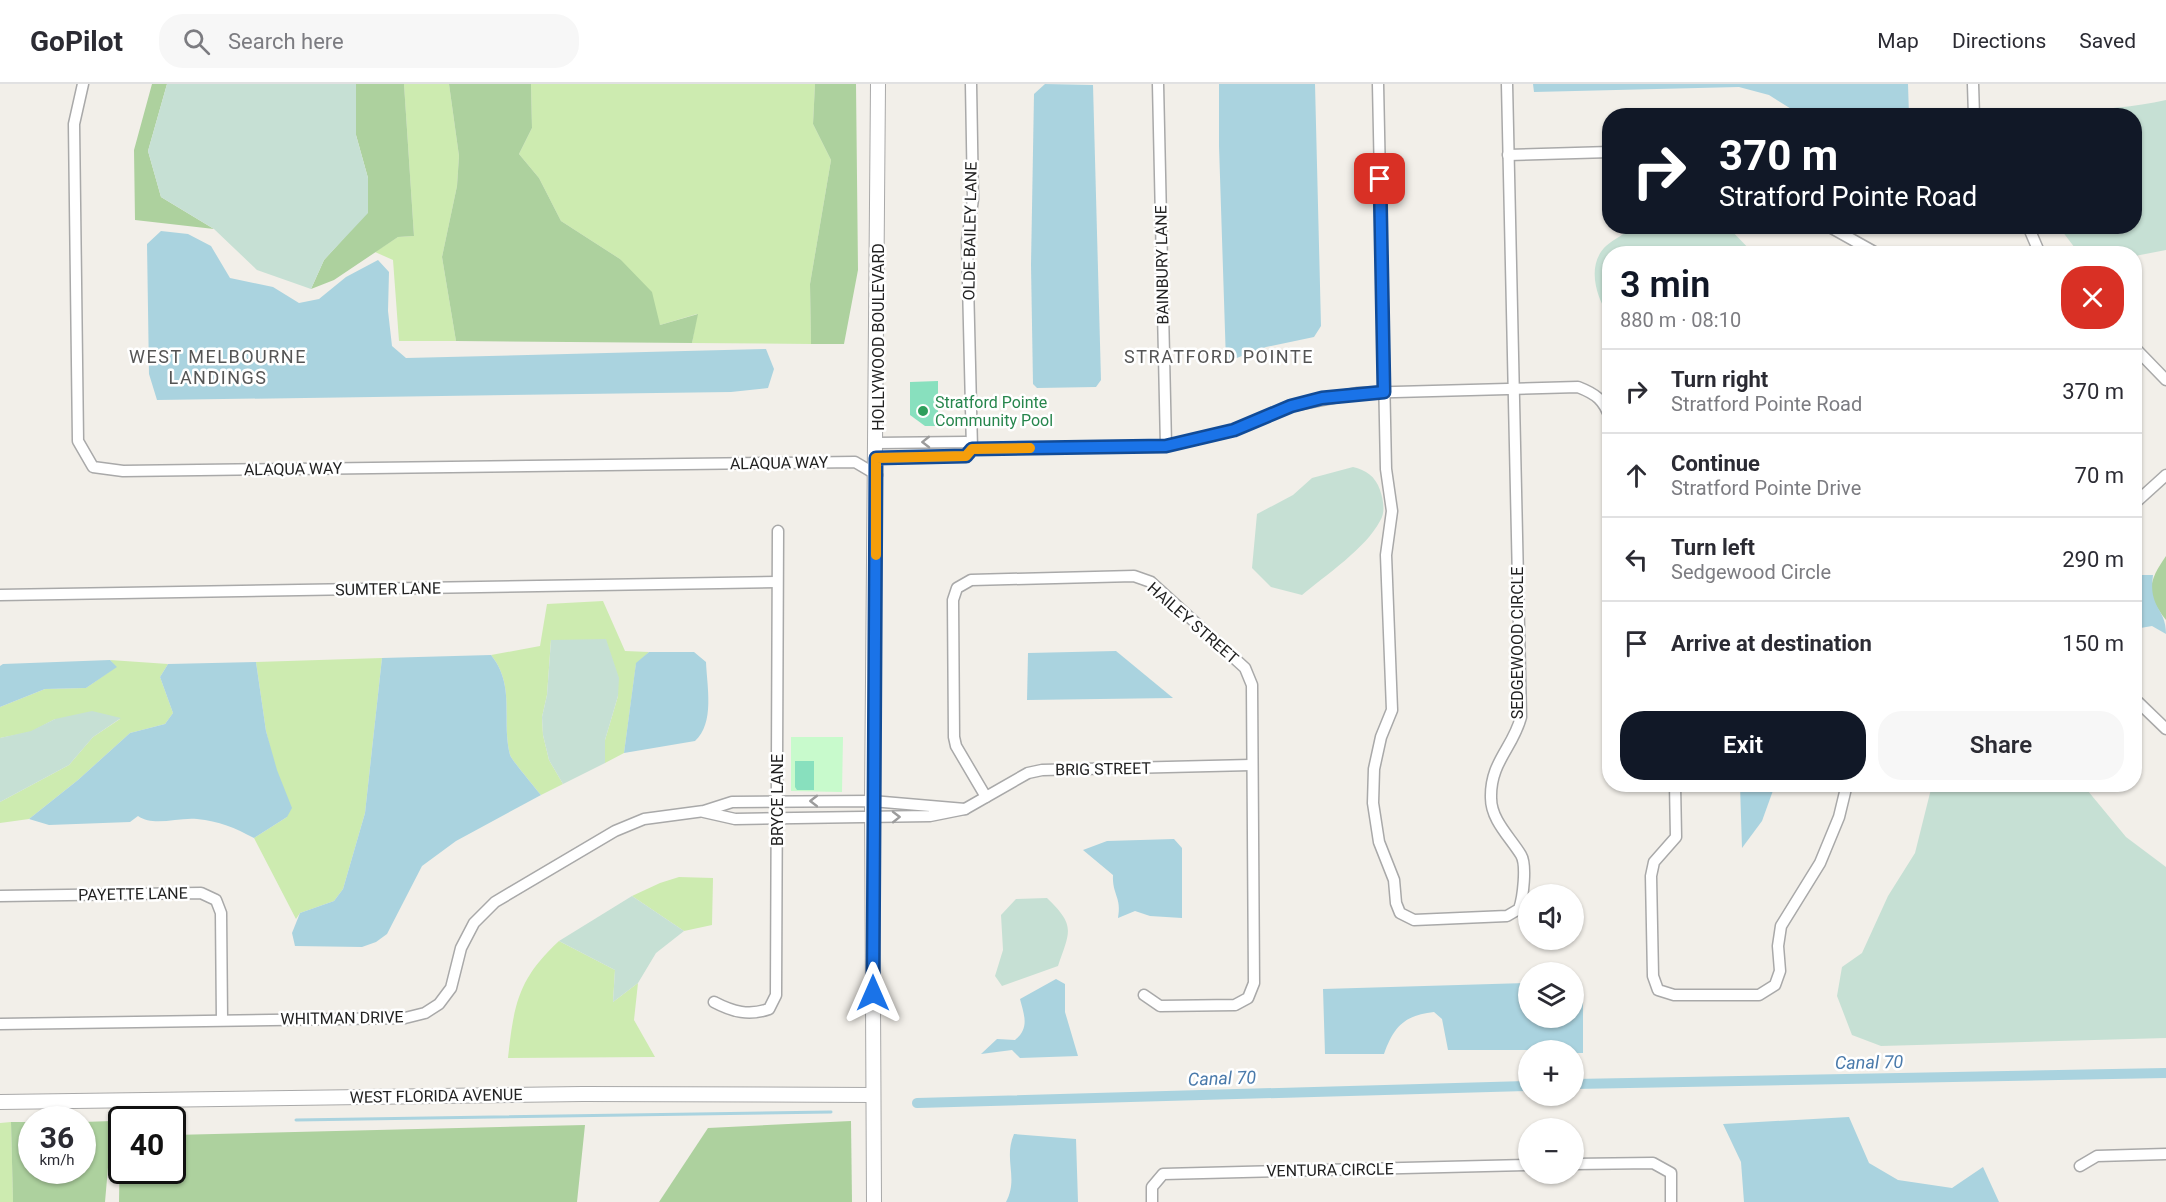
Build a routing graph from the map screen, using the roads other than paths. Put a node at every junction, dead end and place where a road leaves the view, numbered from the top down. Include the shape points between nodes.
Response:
1 (83, 84) edge
2 (878, 84) edge
3 (970, 84) edge
4 (1158, 84) edge
5 (1378, 84) edge
6 (1507, 84) edge
7 (1972, 84) edge
8 (1974, 108) edge
9 (1602, 152) edge
10 (1508, 155) junction
11 (1842, 234) edge
12 (1864, 246) edge
13 (2142, 355) edge
14 (2166, 380) edge
15 (1513, 389) junction
16 (1384, 392) junction
17 (1602, 401) edge
18 (877, 443) junction
19 (1166, 446) junction
20 (972, 449) junction
21 (876, 458) junction
22 (877, 475) junction
23 (2166, 475) edge
24 (2142, 497) edge
25 (778, 531) dead end
26 (777, 582) junction
27 (0, 595) edge
28 (2142, 706) edge
29 (2166, 729) edge
30 (1251, 765) junction
31 (1675, 792) edge
32 (1845, 792) edge
33 (986, 797) junction
34 (872, 801) junction
35 (777, 802) junction
36 (966, 809) junction
37 (704, 812) junction
38 (872, 818) junction
39 (777, 819) junction
40 (0, 896) edge
41 (1144, 995) dead end
42 (714, 1002) dead end
43 (222, 1020) junction
44 (0, 1024) edge
45 (873, 1095) junction
46 (0, 1102) edge
47 (2166, 1154) edge
48 (1584, 1164) edge
49 (1518, 1166) edge
50 (2079, 1166) dead end
51 (874, 1202) edge
52 (1152, 1202) edge
53 (1671, 1202) edge

1 - 22 street, ALAQUA WAY via 74,124 78,441 93,467 133,471 855,462
2 - 18 street, HOLLYWOOD BOULEVARD
3 - 20 street, OLDE BAILEY LANE via 973,199 967,241
4 - 19 street, BAINBURY LANE
5 - 16 street, SEDGEWOOD CIRCLE
6 - 10 street, SEDGEWOOD CIRCLE
7 - 8 street
9 - 10 street
10 - 15 street, SEDGEWOOD CIRCLE
11 - 12 street
13 - 14 street
15 - 16 street
15 - 16 street, SEDGEWOOD CIRCLE via 1521,717 1517,733 1498,760 1491,800 1498,822 1522,857 1523,897 1519,909 1507,916 1414,920 1400,914 1396,903 1394,880 1379,842 1373,803 1374,769 1392,710 1386,555 1392,511 1386,469
15 - 17 street via 1578,387 1596,394
16 - 19 street via 1322,398 1291,406 1234,430
20 -> 18 street via 966,442
18 - 21 street, HOLLYWOOD BOULEVARD
19 - 20 street
20 - 21 street via 966,456
21 - 22 street, HOLLYWOOD BOULEVARD
22 - 34 street, HOLLYWOOD BOULEVARD
23 - 24 street
25 - 26 street, BRYCE LANE
26 - 27 street, SUMTER LANE
26 - 35 street, BRYCE LANE
28 - 29 street
30 - 33 street, BRIG STREET via 1042,770 1028,773
30 - 33 street, HAILEY STREET via 1252,685 1245,668 1151,582 1134,576 970,580 957,588 952,600 954,737
30 - 41 street, HAILEY STREET via 1254,983 1248,999 1235,1005 1161,1006
31 - 32 street via 1676,837 1654,862 1651,876 1653,976 1658,990 1674,995 1759,995 1775,985 1780,971 1781,926 1820,862
33 - 36 street, BRIG STREET
34 -> 35 street, WHITMAN DRIVE
34 - 36 street
34 - 38 street, HOLLYWOOD BOULEVARD
35 - 37 street, WHITMAN DRIVE via 732,802
35 - 39 street, BRYCE LANE
38 -> 36 street, BRIG STREET via 930,816
37 - 39 street, WHITMAN DRIVE via 735,819
37 - 43 street, WHITMAN DRIVE via 644,819 615,831 495,902 474,923 460,948 451,988 439,1004 425,1013 405,1018
38 - 39 street, WHITMAN DRIVE
38 - 45 street, HOLLYWOOD BOULEVARD
39 - 42 street, BRYCE LANE via 776,995 769,1009 759,1012 734,1012
40 - 43 street, PAYETTE LANE via 201,893 216,900 221,913
43 - 44 street, WHITMAN DRIVE
45 - 46 street, WEST FLORIDA AVENUE via 583,1094
45 - 51 street, HOLLYWOOD BOULEVARD
47 - 50 street via 2097,1155
48 - 53 street via 1653,1163 1671,1173
49 - 52 street, VENTURA CIRCLE via 1163,1174 1152,1187

